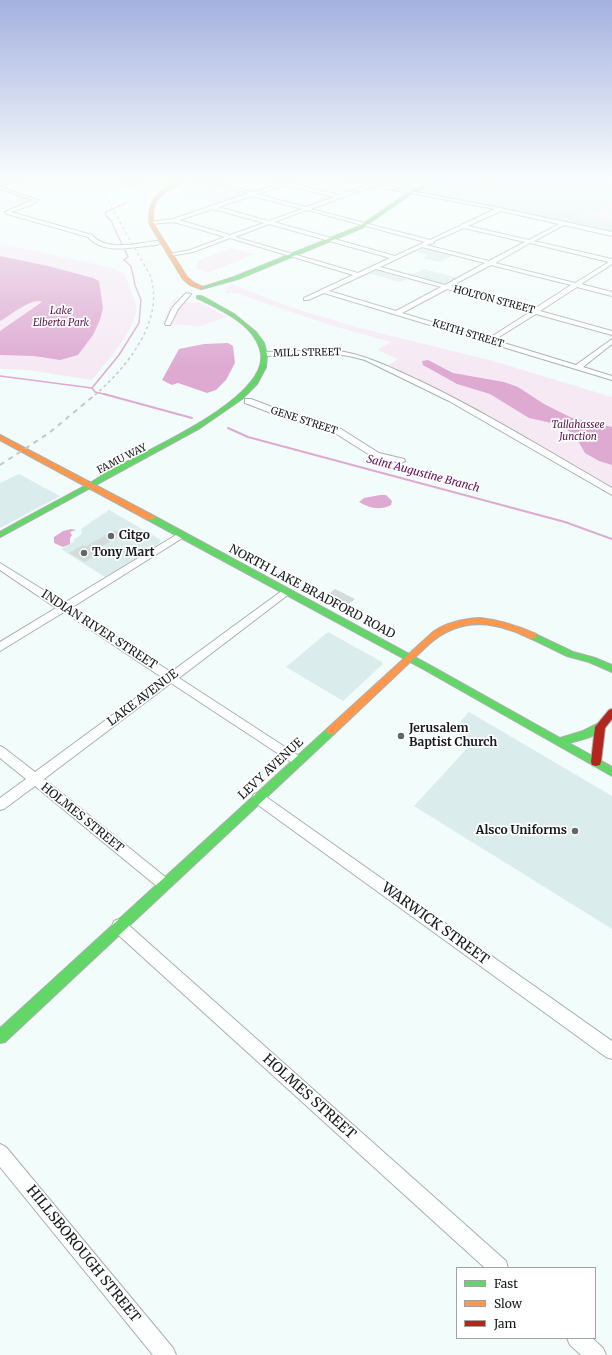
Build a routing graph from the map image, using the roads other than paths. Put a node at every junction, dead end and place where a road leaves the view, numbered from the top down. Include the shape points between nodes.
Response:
1 (95, 241) edge
2 (163, 241) edge
3 (218, 241) edge
4 (245, 241) edge
5 (326, 241) edge
6 (339, 241) edge
7 (526, 241) edge
8 (432, 242) edge
9 (529, 242) junction
10 (157, 243) joint
11 (423, 246) junction
12 (172, 255) junction
13 (293, 255) junction
14 (397, 258) junction
15 (612, 262) edge
16 (490, 263) junction
17 (376, 267) junction
18 (360, 275) junction
19 (236, 278) junction
20 (576, 285) junction
21 (446, 287) junction
22 (324, 291) junction
23 (188, 292) junction
24 (200, 293) junction
25 (211, 293) junction
26 (612, 294) edge
27 (306, 299) dead end
28 (534, 311) junction
29 (397, 313) junction
30 (173, 314) junction
31 (168, 324) dead end
32 (612, 332) edge
33 (488, 341) junction
34 (612, 341) edge
35 (268, 354) junction
36 (577, 368) junction
37 (269, 376) dead end
38 (612, 378) edge
39 (264, 384) dead end
40 (248, 401) junction
41 (0, 437) edge
42 (401, 461) dead end
43 (91, 486) junction
44 (612, 492) edge
45 (0, 535) edge
46 (181, 535) junction
47 (0, 566) edge
48 (286, 592) junction
49 (64, 607) junction
50 (0, 647) edge
51 (409, 658) junction
52 (611, 663) edge
53 (171, 677) junction
54 (612, 712) edge
55 (600, 727) junction
56 (559, 742) junction
57 (0, 751) edge
58 (298, 760) junction
59 (596, 762) junction
60 (612, 772) edge
61 (35, 779) junction
62 (258, 798) junction
63 (0, 805) edge
64 (164, 884) junction
65 (119, 926) junction
66 (0, 1037) edge
67 (612, 1051) edge
68 (0, 1153) edge
69 (498, 1267) edge
70 (578, 1339) edge
71 (166, 1355) edge
72 (596, 1355) edge

1 - 10 street via 109,247
2 - 12 street
3 - 12 street
4 - 13 street
5 - 13 street
6 - 14 street
7 - 9 street
8 - 11 street
9 - 15 street
9 - 16 street
10 - 23 street via 177,277 189,288
11 - 14 street
11 - 16 street
12 - 24 street via 186,279
13 - 18 street
13 - 19 street
14 - 17 street
15 - 20 street
16 - 20 street
16 - 21 street
17 - 18 street
17 - 21 street, HOLTON STREET
18 - 22 street
19 - 24 street
19 - 25 street
20 - 26 street
20 - 28 street
21 - 28 street, HOLTON STREET
21 - 29 street
22 - 27 street
22 - 29 street, KEITH STREET
23 - 24 street
23 - 30 street via 177,304
24 - 25 street
24 - 30 street via 185,302
24 - 35 street via 237,317
25 - 35 street via 213,298 250,319 265,336
28 - 32 street, HOLTON STREET
28 - 33 street
29 - 33 street, KEITH STREET
30 - 31 street
33 - 36 street, KEITH STREET
34 - 36 street
35 - 37 street via 273,364
35 - 43 street, FAMU WAY via 258,378 237,402 214,417 108,473
35 - 44 street, MILL STREET via 337,352 374,361 458,402
36 - 38 street, KEITH STREET
39 - 40 street, FAMU WAY
40 - 42 street, GENE STREET via 338,431 376,455
40 - 43 street, FAMU WAY via 224,418 113,478
41 - 43 street, NORTH LAKE BRADFORD ROAD
43 - 45 street
43 - 46 street, NORTH LAKE BRADFORD ROAD
46 - 48 street, NORTH LAKE BRADFORD ROAD
46 - 49 street
47 - 49 street, INDIAN RIVER STREET
48 - 51 street, NORTH LAKE BRADFORD ROAD
48 - 53 street, LAKE AVENUE
49 - 50 street
49 - 53 street, INDIAN RIVER STREET
51 - 52 street, LEVY AVENUE via 447,627 471,621 512,626 570,654 592,660 605,659
51 - 56 street, NORTH LAKE BRADFORD ROAD
51 - 58 street, LEVY AVENUE
53 - 58 street, INDIAN RIVER STREET
53 - 61 street, LAKE AVENUE
54 - 55 street
55 - 56 street
55 - 59 street
56 - 59 street, NORTH LAKE BRADFORD ROAD
57 - 61 street, HOLMES STREET
58 - 62 street, LEVY AVENUE
59 - 60 street, NORTH LAKE BRADFORD ROAD
61 - 63 street, LAKE AVENUE
61 - 64 street, HOLMES STREET
62 - 64 street, LEVY AVENUE
62 - 67 street, WARWICK STREET
64 - 65 street, LEVY AVENUE
65 - 66 street, LEVY AVENUE
65 - 69 street, HOLMES STREET
68 - 71 street, HILLSBOROUGH STREET
70 - 72 street

